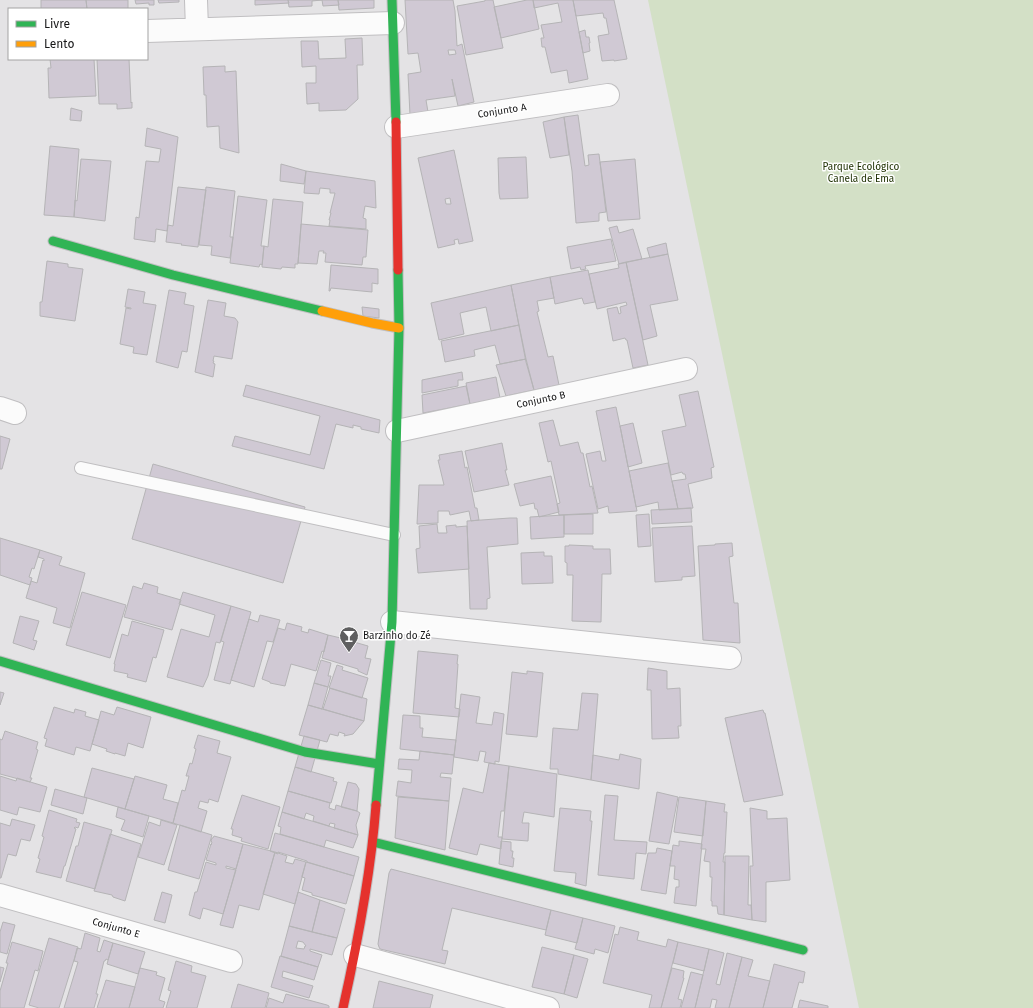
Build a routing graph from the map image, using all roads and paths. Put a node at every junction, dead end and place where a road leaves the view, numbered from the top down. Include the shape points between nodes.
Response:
1 (196, 0) edge
2 (392, 0) edge
3 (393, 23) junction
4 (197, 29) junction
5 (148, 31) edge
6 (608, 95) dead end
7 (396, 128) junction
8 (54, 241) dead end
9 (399, 328) junction
10 (686, 369) dead end
11 (396, 431) junction
12 (81, 468) dead end
13 (394, 535) junction
14 (392, 622) junction
15 (730, 658) dead end
16 (0, 662) edge
17 (379, 764) junction
18 (373, 842) junction
19 (0, 895) edge
20 (803, 950) dead end
21 (355, 955) junction
22 (232, 961) dead end
23 (343, 1008) edge
24 (548, 1008) edge

1 - 4 street
2 - 3 street
3 - 4 street
3 - 7 street
4 - 5 street
6 - 7 street, Conjunto A
7 - 9 street
8 - 9 street via 173,275
9 - 11 street
10 - 11 street, Conjunto B
11 - 13 street
12 - 13 lane
13 - 14 street
14 - 15 street
14 - 17 street
16 - 17 street via 305,752
17 - 18 street
18 - 20 street
18 - 21 street
19 - 22 street, Conjunto E
21 - 23 street
21 - 24 street

